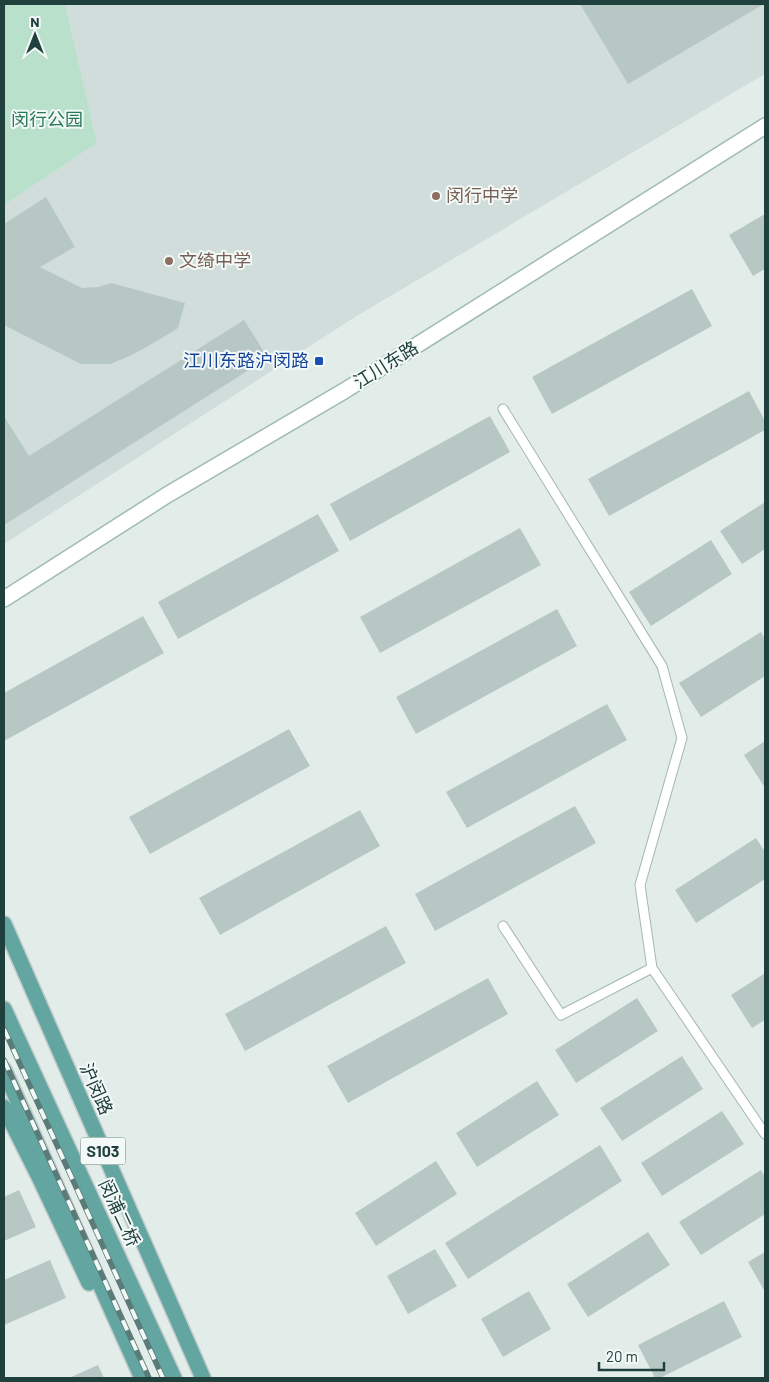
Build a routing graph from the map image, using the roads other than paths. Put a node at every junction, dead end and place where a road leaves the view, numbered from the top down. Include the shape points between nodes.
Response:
1 (765, 126) edge
2 (503, 409) dead end
3 (4, 599) edge
4 (4, 924) edge
5 (503, 926) dead end
6 (652, 968) junction
7 (4, 1009) edge
8 (4, 1070) edge
9 (4, 1107) edge
10 (765, 1134) edge
11 (132, 1378) edge
12 (142, 1378) edge
13 (174, 1378) edge
14 (203, 1378) edge

1 - 3 main road, 江川东路 via 344,391 167,494
2 - 6 lane via 662,666 682,738 640,885
4 - 14 main road, 沪闵路 / S103
5 - 6 lane via 561,1015
6 - 10 lane
7 - 13 main road, 闵浦二桥
8 - 12 main road
9 - 11 main road

